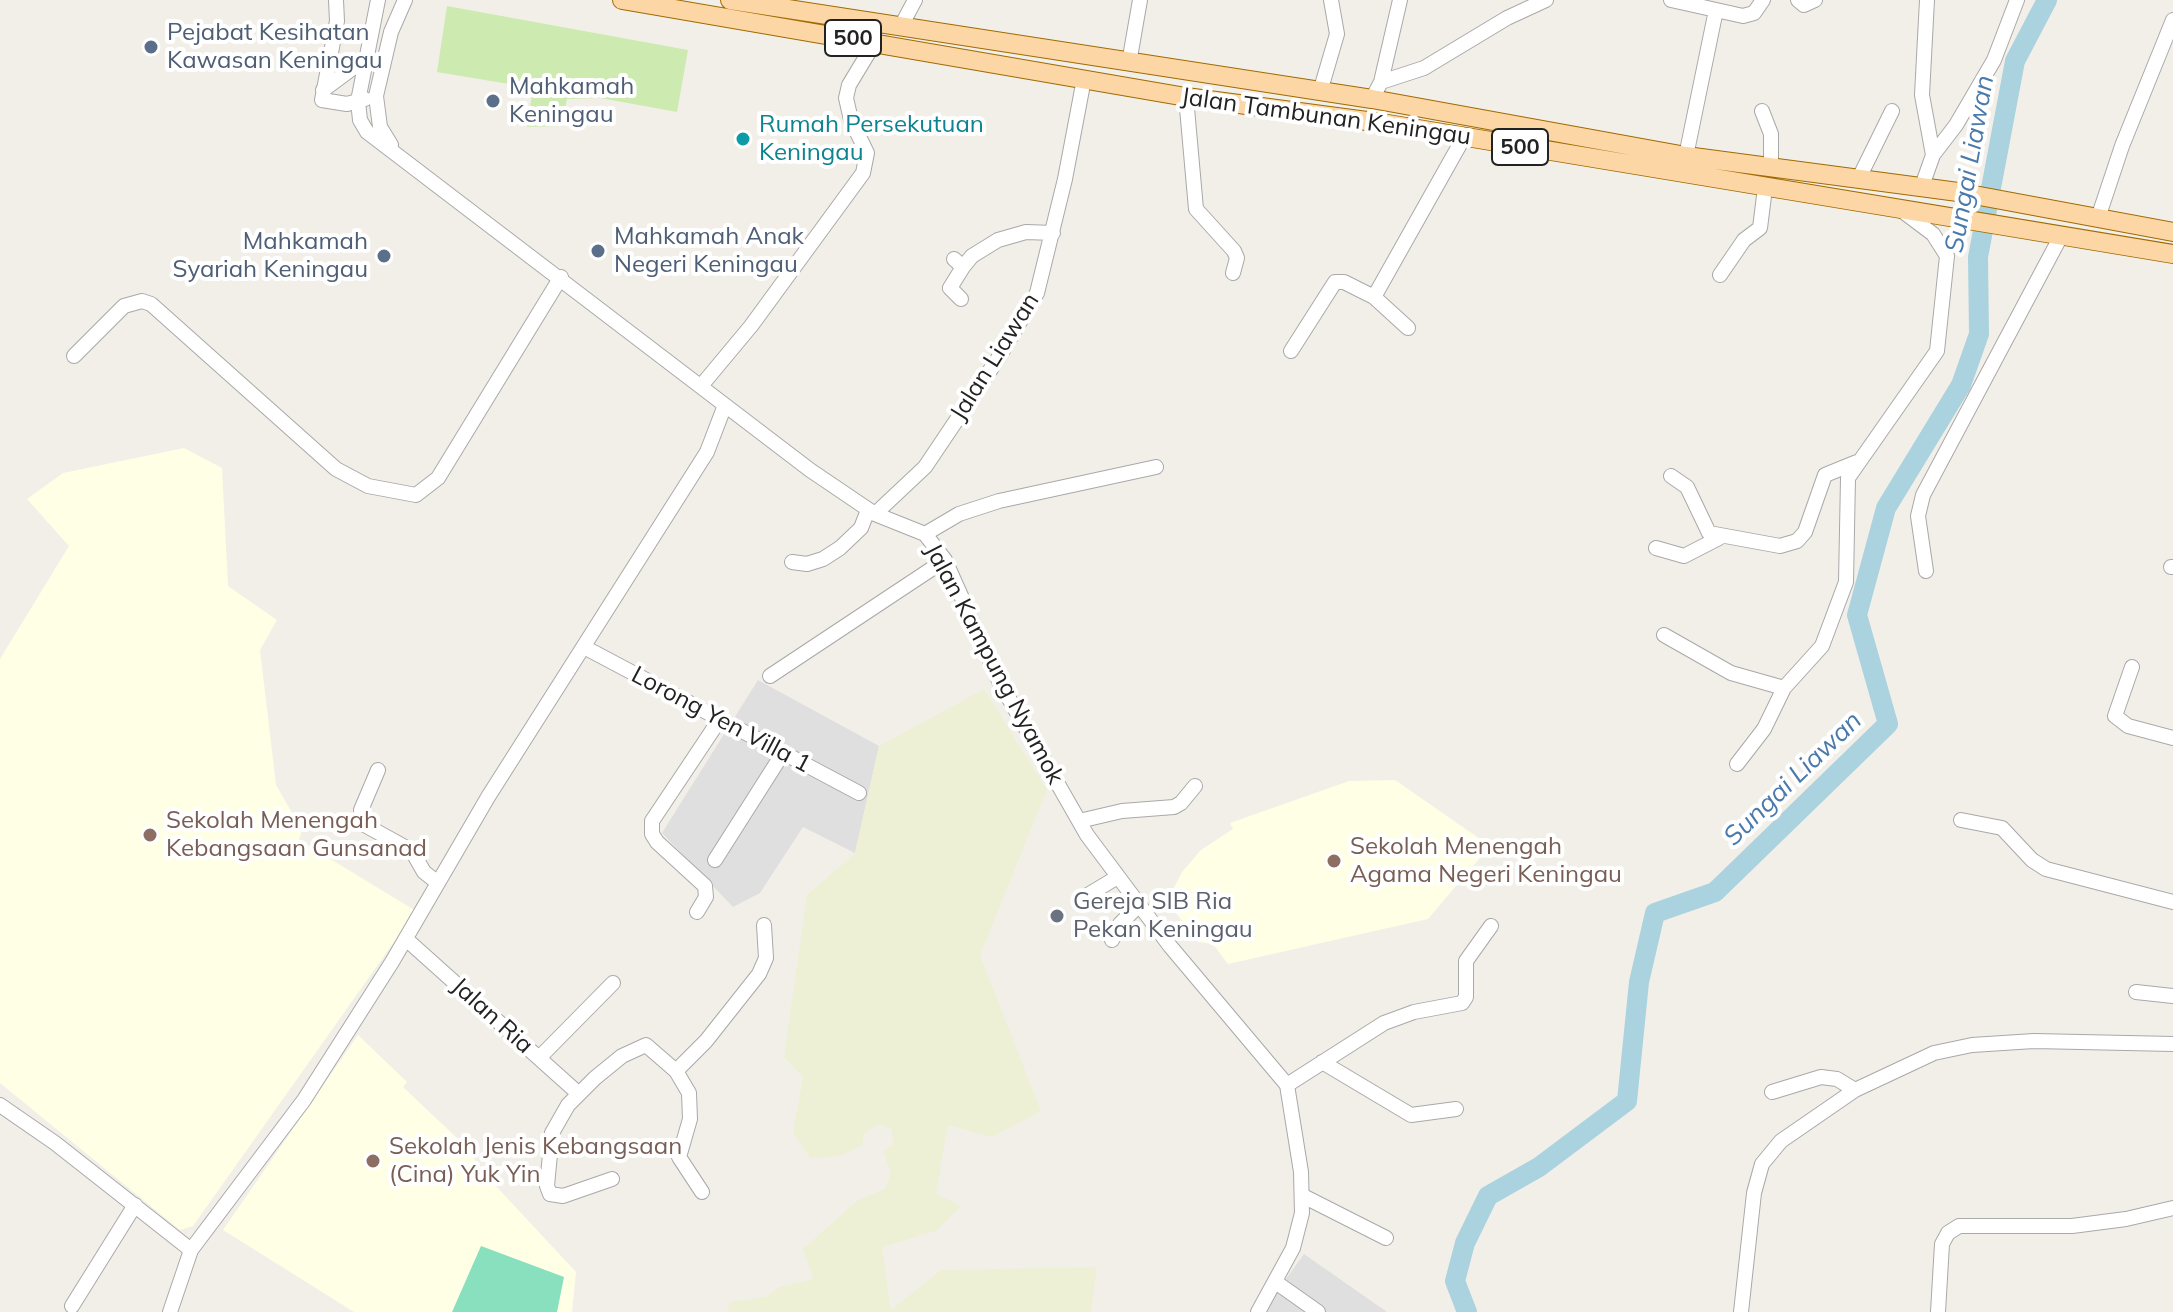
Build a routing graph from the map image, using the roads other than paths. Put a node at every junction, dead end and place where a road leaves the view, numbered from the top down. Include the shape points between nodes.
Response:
1 (336, 0) edge
2 (378, 0) edge
3 (405, 0) edge
4 (622, 0) edge
5 (730, 0) edge
6 (915, 0) edge
7 (1140, 0) edge
8 (1331, 0) edge
9 (1400, 0) edge
10 (1546, 0) edge
11 (1671, 0) edge
12 (1763, 0) edge
13 (1798, 0) edge
14 (1815, 0) edge
15 (1927, 0) edge
16 (2017, 0) edge
17 (1716, 10) junction
18 (2173, 20) edge
19 (900, 28) junction
20 (875, 42) junction
21 (330, 52) junction
22 (369, 56) junction
23 (1129, 63) junction
24 (355, 66) junction
25 (1084, 79) junction
26 (1381, 82) junction
27 (1320, 92) junction
28 (377, 94) junction
29 (326, 97) junction
30 (1186, 97) junction
31 (1372, 99) junction
32 (358, 101) junction
33 (1762, 111) dead end
34 (1892, 111) dead end
35 (367, 132) junction
36 (1464, 137) junction
37 (396, 152) junction
38 (1933, 155) junction
39 (1686, 156) junction
40 (1776, 167) junction
41 (1860, 176) junction
42 (1922, 186) junction
43 (1765, 188) junction
44 (1873, 203) junction
45 (1897, 207) junction
46 (2098, 218) junction
47 (2173, 232) edge
48 (1053, 233) junction
49 (2061, 236) junction
50 (2173, 254) edge
51 (1233, 273) dead end
52 (1720, 275) dead end
53 (561, 277) junction
54 (1374, 297) junction
55 (961, 299) dead end
56 (1408, 328) dead end
57 (1291, 351) dead end
58 (74, 356) dead end
59 (701, 386) junction
60 (725, 405) junction
61 (1857, 462) junction
62 (1156, 467) dead end
63 (1671, 476) dead end
64 (871, 512) junction
65 (925, 534) junction
66 (1719, 538) junction
67 (1656, 548) dead end
68 (945, 560) junction
69 (792, 562) dead end
70 (1926, 571) dead end
71 (1664, 635) dead end
72 (584, 647) junction
73 (2132, 667) dead end
74 (770, 676) dead end
75 (1784, 688) junction
76 (720, 719) junction
77 (2173, 738) edge
78 (783, 753) junction
79 (1737, 764) dead end
80 (378, 770) dead end
81 (1195, 786) dead end
82 (859, 793) dead end
83 (1961, 820) dead end
84 (1079, 821) junction
85 (715, 860) dead end
86 (1116, 878) junction
87 (438, 883) junction
88 (1081, 899) dead end
89 (2173, 902) edge
90 (1138, 906) junction
91 (697, 912) dead end
92 (764, 925) dead end
93 (1491, 926) dead end
94 (406, 939) junction
95 (1112, 940) dead end
96 (613, 983) dead end
97 (2136, 992) dead end
98 (2173, 996) edge
99 (2173, 1044) edge
100 (539, 1058) junction
101 (1322, 1062) junction
102 (676, 1071) junction
103 (1287, 1085) junction
104 (1855, 1090) junction
105 (1772, 1092) dead end
106 (579, 1094) junction
107 (0, 1105) edge
108 (1456, 1109) dead end
109 (612, 1179) dead end
110 (702, 1192) dead end
111 (1303, 1196) junction
112 (135, 1205) junction
113 (2173, 1208) edge
114 (1386, 1238) dead end
115 (191, 1250) junction
116 (1277, 1283) junction
117 (72, 1306) dead end
118 (170, 1312) edge
119 (1258, 1312) edge
120 (1318, 1312) edge
121 (1741, 1312) edge
122 (1938, 1312) edge

1 - 21 street
2 - 22 street
3 - 28 street, Jalan Kampung Nyamok via 391,32
4 - 20 main road, Jalan Tambunan Keningau / 500
5 - 19 main road, Jalan Tambunan Keningau / 500
6 - 19 street
7 - 23 street
8 - 27 street via 1337,34
9 - 26 street
10 - 26 street via 1424,68
11 - 17 street
12 - 17 street via 1749,16
13 - 14 street via 1804,5
15 - 38 street via 1922,95
16 - 38 street via 1994,60
17 - 39 street
18 - 46 street
19 - 23 main road, Jalan Tambunan Keningau / 500
20 - 25 main road, Jalan Tambunan Keningau / 500
20 - 59 street via 846,98 867,153 863,173
21 - 24 street via 339,66
21 - 29 street
22 - 24 street
22 - 32 street
23 - 27 main road, Jalan Tambunan Keningau / 500
24 - 29 street
25 - 30 main road, Jalan Tambunan Keningau / 500
25 - 48 street, Jalan Liawan
26 - 31 street
27 - 31 main road, Jalan Tambunan Keningau / 500
28 - 32 street
28 - 37 street, Jalan Kampung Nyamok via 380,127
29 - 32 street
29 - 35 street, Jalan Kampung Nyamok
30 - 36 main road, Jalan Tambunan Keningau / 500
30 - 51 street via 1196,209 1234,251
31 - 39 main road, Jalan Tambunan Keningau / 500
32 - 35 street
33 - 40 street
34 - 41 street
35 - 37 street, Jalan Kampung Nyamok
36 - 43 main road, Jalan Tambunan Keningau / 500
36 - 54 street
37 - 53 street, Jalan Kampung Nyamok
38 - 42 street
39 - 40 main road, Jalan Tambunan Keningau / 500
40 - 41 main road, Jalan Tambunan Keningau / 500
40 - 44 main road via 1858,189
41 - 42 main road, Jalan Tambunan Keningau / 500
42 - 46 main road, Jalan Tambunan Keningau / 500
43 - 44 main road, Jalan Tambunan Keningau / 500
43 - 52 street via 1760,228 1744,240
44 - 45 main road, Jalan Tambunan Keningau / 500
45 - 49 main road, Jalan Tambunan Keningau / 500
45 - 61 street via 1933,234 1947,256 1938,345 1926,371
46 - 47 main road, Jalan Tambunan Keningau / 500
48 - 55 street via 1026,232 998,240 958,263 950,288
48 - 64 street, Jalan Liawan via 1027,314 925,467
49 - 50 main road, Jalan Tambunan Keningau / 500
49 - 70 street via 1923,495 1918,516
53 - 58 street via 438,478 416,495 368,486 336,469 151,304 124,306
53 - 59 street, Jalan Kampung Nyamok
54 - 56 street
54 - 57 street via 1335,282
59 - 60 street, Jalan Kampung Nyamok
60 - 64 street, Jalan Kampung Nyamok
60 - 72 street via 707,452
61 - 66 street via 1825,475 1797,541 1780,546
61 - 75 street via 1847,487 1842,599 1822,646
62 - 65 street via 999,501 959,514
63 - 66 street via 1687,487 1709,533
64 - 65 street, Jalan Kampung Nyamok
64 - 69 street, Jalan Liawan via 840,548 815,562
65 - 68 street, Jalan Kampung Nyamok
66 - 67 street via 1684,556
68 - 74 street
68 - 84 street, Jalan Kampung Nyamok via 999,681
71 - 75 street via 1731,673
72 - 76 street, Lorong Yen Villa 1
72 - 87 street
73 - 77 street via 2115,716 2128,726
75 - 79 street via 1764,729
76 - 78 street, Lorong Yen Villa 1
76 - 91 street via 652,821 657,842 705,886 706,897
78 - 82 street, Lorong Yen Villa 1
78 - 85 street
80 - 87 street via 361,810 363,824 412,851
81 - 84 street via 1174,807
83 - 89 street via 2002,828 2046,869
84 - 86 street, Jalan Kampung Nyamok
86 - 88 street
86 - 90 street, Jalan Kampung Nyamok
87 - 94 street
90 - 95 street
90 - 103 street, Jalan Kampung Nyamok
92 - 102 street via 766,958 759,974
93 - 101 street via 1466,961 1462,1003 1400,1016
94 - 100 street, Jalan Ria
94 - 115 street via 304,1100
96 - 100 street
97 - 98 street
99 - 104 street via 1972,1045 1934,1053
100 - 106 street, Jalan Ria
101 - 103 street
101 - 108 street via 1411,1115
102 - 106 street via 651,1047 643,1046 612,1063
102 - 110 street via 691,1105 679,1157
103 - 111 street
104 - 105 street via 1821,1077
104 - 121 street via 1781,1141 1762,1164
106 - 109 street via 552,1133 548,1191 563,1196
107 - 112 street
111 - 114 street
111 - 116 street via 1297,1236
112 - 115 street
112 - 117 street
113 - 122 street via 2072,1226 1959,1226 1942,1244
115 - 118 street
116 - 119 street
116 - 120 street

